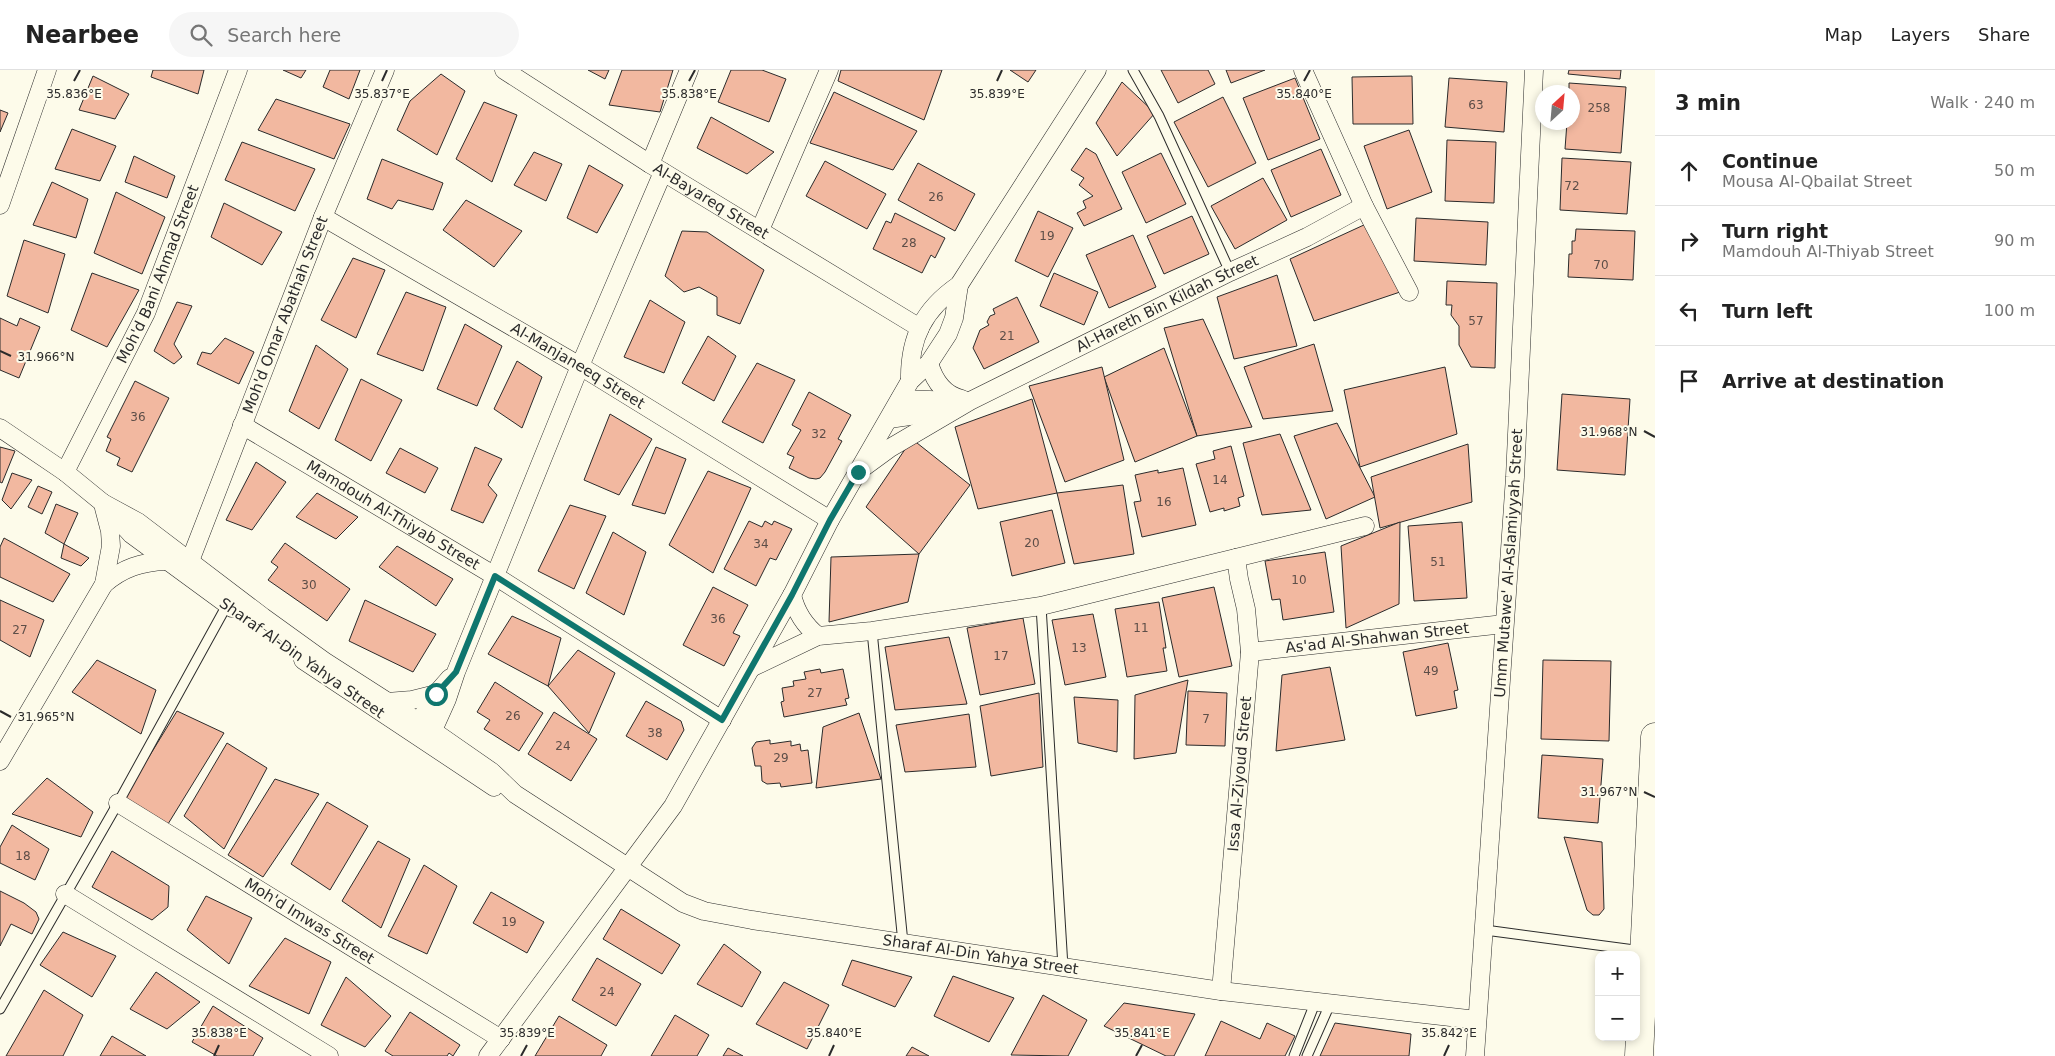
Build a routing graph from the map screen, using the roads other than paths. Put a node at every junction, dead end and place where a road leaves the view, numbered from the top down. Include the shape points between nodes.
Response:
1 (47, 70) edge
2 (238, 70) edge
3 (385, 70) edge
4 (689, 70) edge
5 (829, 70) edge
6 (1097, 70) edge
7 (1133, 70) edge
8 (1302, 70) edge
9 (1534, 70) edge
10 (511, 71) edge
11 (657, 168) junction
12 (0, 205) edge
13 (1364, 206) junction
14 (323, 217) junction
15 (760, 230) junction
16 (1230, 272) junction
17 (959, 285) junction
18 (1409, 292) dead end
19 (920, 328) junction
20 (929, 362) junction
21 (580, 366) junction
22 (910, 381) junction
23 (900, 399) junction
24 (970, 401) junction
25 (888, 419) junction
26 (242, 425) junction
27 (0, 428) edge
28 (65, 472) junction
29 (858, 472) junction
30 (103, 503) junction
31 (830, 520) junction
32 (1365, 526) dead end
33 (149, 530) junction
34 (131, 534) junction
35 (110, 546) junction
36 (1236, 558) junction
37 (166, 561) junction
38 (190, 561) junction
39 (495, 576) junction
40 (104, 584) junction
41 (792, 595) junction
42 (230, 600) junction
43 (1041, 606) junction
44 (1504, 624) junction
45 (872, 631) junction
46 (818, 636) junction
47 (1250, 652) junction
48 (751, 668) junction
49 (442, 697) junction
50 (387, 702) junction
51 (722, 720) junction
52 (423, 732) junction
53 (1655, 737) edge
54 (458, 748) junction
55 (0, 761) edge
56 (515, 794) junction
57 (118, 803) junction
58 (627, 868) junction
59 (65, 894) junction
60 (1485, 930) junction
61 (903, 943) junction
62 (1644, 952) junction
63 (1064, 967) junction
64 (1221, 991) junction
65 (1322, 1003) junction
66 (0, 1008) edge
67 (1477, 1020) junction
68 (501, 1039) junction
69 (329, 1056) edge
70 (488, 1056) edge
71 (1294, 1056) edge
72 (1307, 1056) edge
73 (1475, 1056) edge
74 (1639, 1056) edge

1 - 12 street
2 - 28 street, Moh'd Bani Ahmad Street via 146,313
3 - 14 street, Moh'd Omar Abathah Street
4 - 11 street
5 - 15 street
6 - 17 street
7 - 16 lane via 1158,116
8 - 13 street
9 - 44 street, Umm Mutawe' Al-Aslamiyyah Street via 1515,477
10 - 11 street, Al-Bayareq Street
11 - 15 street, Al-Bayareq Street
11 - 21 street
13 - 16 street, Al-Hareth Bin Kildah Street via 1307,237
13 - 18 street
14 - 21 street, Al-Manjaneeq Street
14 - 26 street, Moh'd Omar Abathah Street
15 - 19 street, Al-Bayareq Street
16 - 24 street, Al-Hareth Bin Kildah Street
17 - 19 street via 936,303
17 - 20 street via 956,310 948,334
19 - 22 street via 911,354
20 - 22 street
20 - 24 street via 938,385 947,393
21 - 31 street, Al-Manjaneeq Street
21 - 39 street
22 - 23 street
23 - 24 street, Al-Hareth Bin Kildah Street
23 - 25 street
24 - 25 street, Al-Hareth Bin Kildah Street via 937,413
24 - 29 street, Al-Hareth Bin Kildah Street via 890,448
25 - 29 street
26 - 38 street, Moh'd Omar Abathah Street
26 - 39 street, Mamdouh Al-Thiyab Street
27 - 28 street, Sharaf Al-Din Yahya Street
28 - 30 street, Sharaf Al-Din Yahya Street
29 - 31 street
30 - 33 street, Sharaf Al-Din Yahya Street via 127,514
30 - 34 street, Sharaf Al-Din Yahya Street
30 - 35 street
31 - 41 street
32 - 36 street
33 - 34 street
33 - 38 street, Sharaf Al-Din Yahya Street
34 - 35 street
34 - 37 street, Sharaf Al-Din Yahya Street
35 - 40 street
36 - 43 street
36 - 47 street, Issa Al-Ziyoud Street
37 - 40 street via 126,568
37 - 42 street, Sharaf Al-Din Yahya Street
38 - 42 street, Sharaf Al-Din Yahya Street
39 - 49 street via 456,672
39 - 51 street, Mamdouh Al-Thiyab Street
40 - 55 street
41 - 46 street via 797,613
41 - 48 street
42 - 50 street, Sharaf Al-Din Yahya Street
42 - 52 street, Sharaf Al-Din Yahya Street via 307,663
42 - 57 lane
43 - 45 street
43 - 63 lane
44 - 47 street, As'ad Al-Shahwan Street
44 - 60 street, Umm Mutawe' Al-Aslamiyyah Street
45 - 46 street
45 - 61 lane
46 - 48 street
47 - 64 street, Issa Al-Ziyoud Street
48 - 51 street
49 - 50 street
49 - 52 street
49 - 54 street
50 - 52 street, Sharaf Al-Din Yahya Street
51 - 58 street via 673,806
52 - 54 street, Sharaf Al-Din Yahya Street
52 - 56 street, Sharaf Al-Din Yahya Street via 495,788
53 - 62 highway
54 - 56 street, Sharaf Al-Din Yahya Street
56 - 58 street, Sharaf Al-Din Yahya Street
57 - 59 lane
57 - 68 street, Moh'd Imwas Street
58 - 61 street, Sharaf Al-Din Yahya Street via 683,903 704,911
58 - 68 street
59 - 66 lane
59 - 69 street
60 - 62 lane
60 - 67 street, Umm Mutawe' Al-Aslamiyyah Street
61 - 63 street, Sharaf Al-Din Yahya Street
62 - 74 highway
63 - 64 street, Sharaf Al-Din Yahya Street
64 - 65 street, Sharaf Al-Din Yahya Street
65 - 67 street, Sharaf Al-Din Yahya Street
65 - 71 lane
65 - 72 lane
67 - 73 street, Umm Mutawe' Al-Aslamiyyah Street
68 - 70 street

